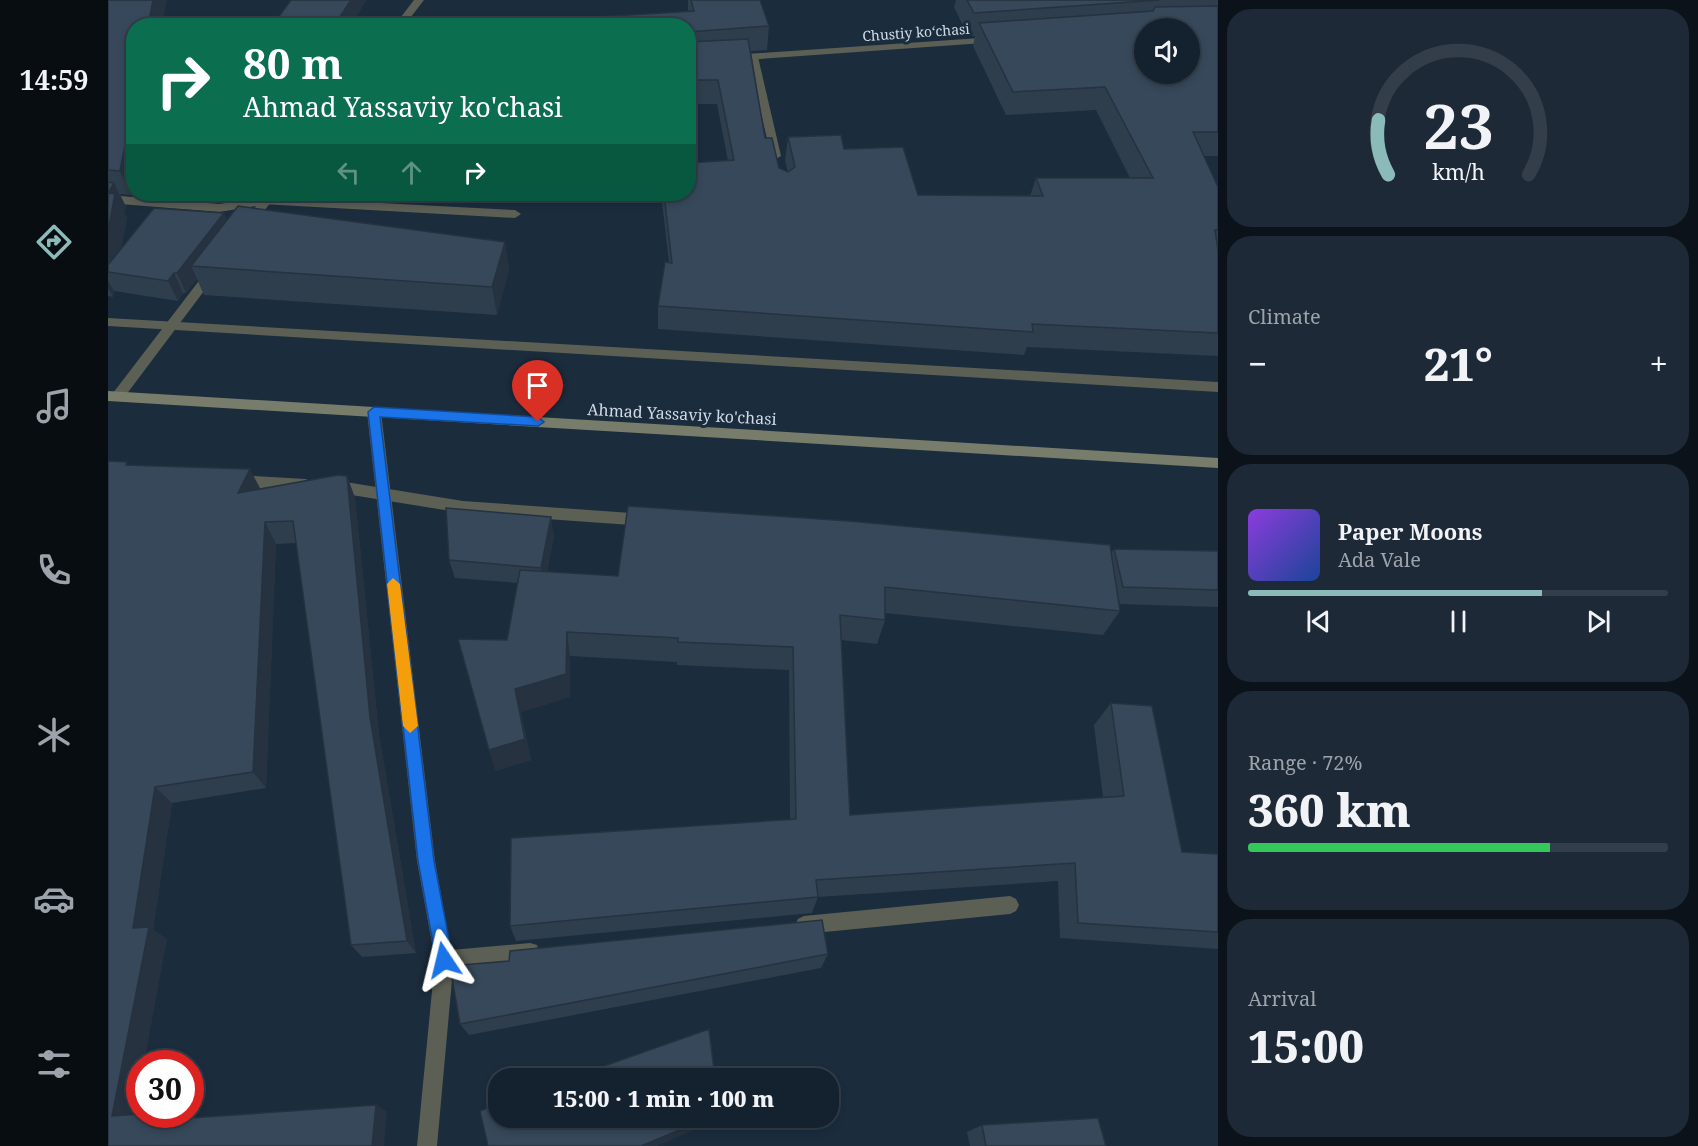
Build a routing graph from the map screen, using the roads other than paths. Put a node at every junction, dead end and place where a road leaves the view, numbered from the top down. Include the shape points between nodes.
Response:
1 (418, 0) edge
2 (405, 18) edge
3 (1002, 39) edge
4 (753, 57) junction
5 (721, 59) edge
6 (778, 168) edge
7 (108, 199) edge
8 (126, 200) edge
9 (133, 201) edge
10 (250, 201) edge
11 (265, 201) edge
12 (326, 201) edge
13 (515, 214) dead end
14 (238, 237) edge
15 (219, 264) edge
16 (108, 322) edge
17 (172, 327) junction
18 (1218, 387) edge
19 (113, 396) edge
20 (374, 412) junction
21 (1218, 463) edge
22 (227, 481) edge
23 (383, 496) junction
24 (659, 521) edge
25 (1010, 905) dead end
26 (786, 927) edge
27 (551, 950) edge
28 (444, 960) junction
29 (427, 1146) edge

1 - 2 street
3 - 4 street, Chustiy koʻchasi
4 - 5 street, Chustiy koʻchasi
4 - 6 street
7 - 8 street
9 - 10 street via 219,208
11 - 14 street
12 - 13 street
15 - 17 street
16 - 17 street
17 - 18 street
17 - 19 street
19 - 20 main road, Ahmad Yassaviy ko'chasi
20 - 21 main road, Ahmad Yassaviy ko'chasi
20 - 23 street
22 - 23 street via 334,486
23 - 24 street via 462,507
23 - 28 street via 426,861
25 - 26 street
27 - 28 street
28 - 29 street

